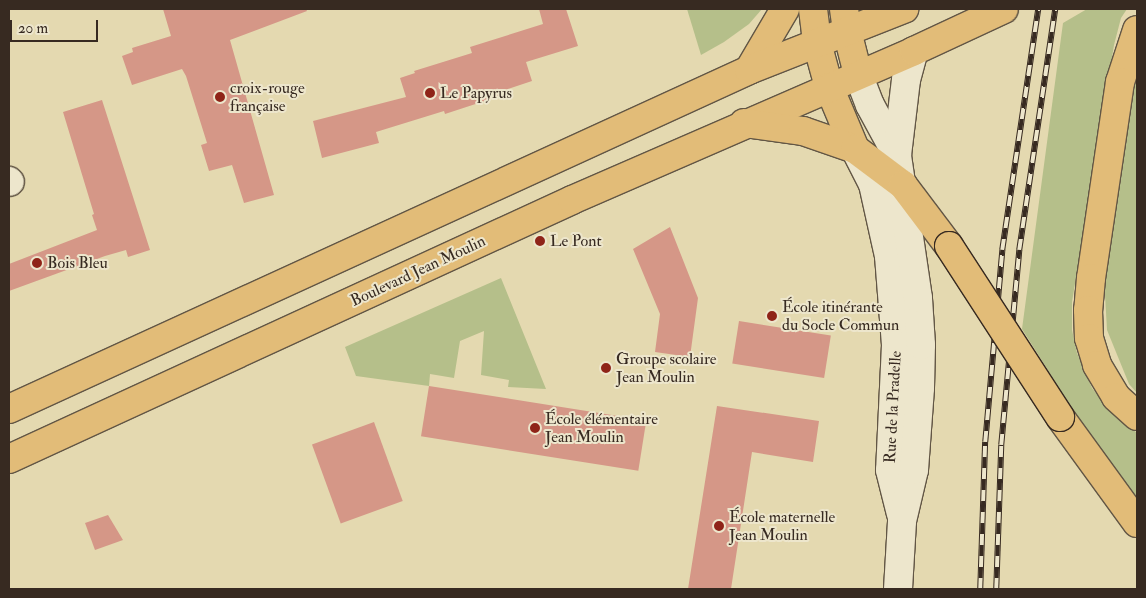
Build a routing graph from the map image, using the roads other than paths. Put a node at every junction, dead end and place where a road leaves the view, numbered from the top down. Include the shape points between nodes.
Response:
1 (785, 9) edge
2 (813, 9) edge
3 (904, 9) edge
4 (1004, 9) edge
5 (845, 20) edge
6 (1137, 30) edge
7 (817, 43) junction
8 (914, 51) junction
9 (749, 70) junction
10 (858, 74) junction
11 (829, 87) junction
12 (744, 123) junction
13 (855, 149) junction
14 (898, 155) junction
15 (903, 185) junction
16 (9, 409) edge
17 (1137, 416) edge
18 (9, 459) edge
19 (902, 521) junction
20 (1137, 523) edge
21 (898, 589) edge

1 - 9 main road
2 - 7 main road
3 - 5 main road
4 - 8 main road, Boulevard Jean Moulin
5 - 7 main road
5 - 10 main road
6 - 17 main road via 1120,82 1088,310 1089,338 1097,365 1116,396
7 - 9 main road
7 - 11 main road
8 - 10 main road, Boulevard Jean Moulin
8 - 14 street via 906,80
9 - 16 main road
10 - 11 main road, Boulevard Jean Moulin
10 - 14 street via 870,105
11 - 12 main road, Boulevard Jean Moulin
11 - 13 main road
12 - 13 main road via 802,131
12 - 18 main road, Boulevard Jean Moulin
13 - 15 main road
13 - 19 street, Rue de la Pradelle via 873,184 889,256 896,345 890,470
14 - 15 street, Rue de la Pradelle
15 - 19 street, Rue de la Pradelle via 921,345 914,470
15 - 20 main road, bridge via 948,246 1060,417
19 - 21 street, Rue de la Pradelle

